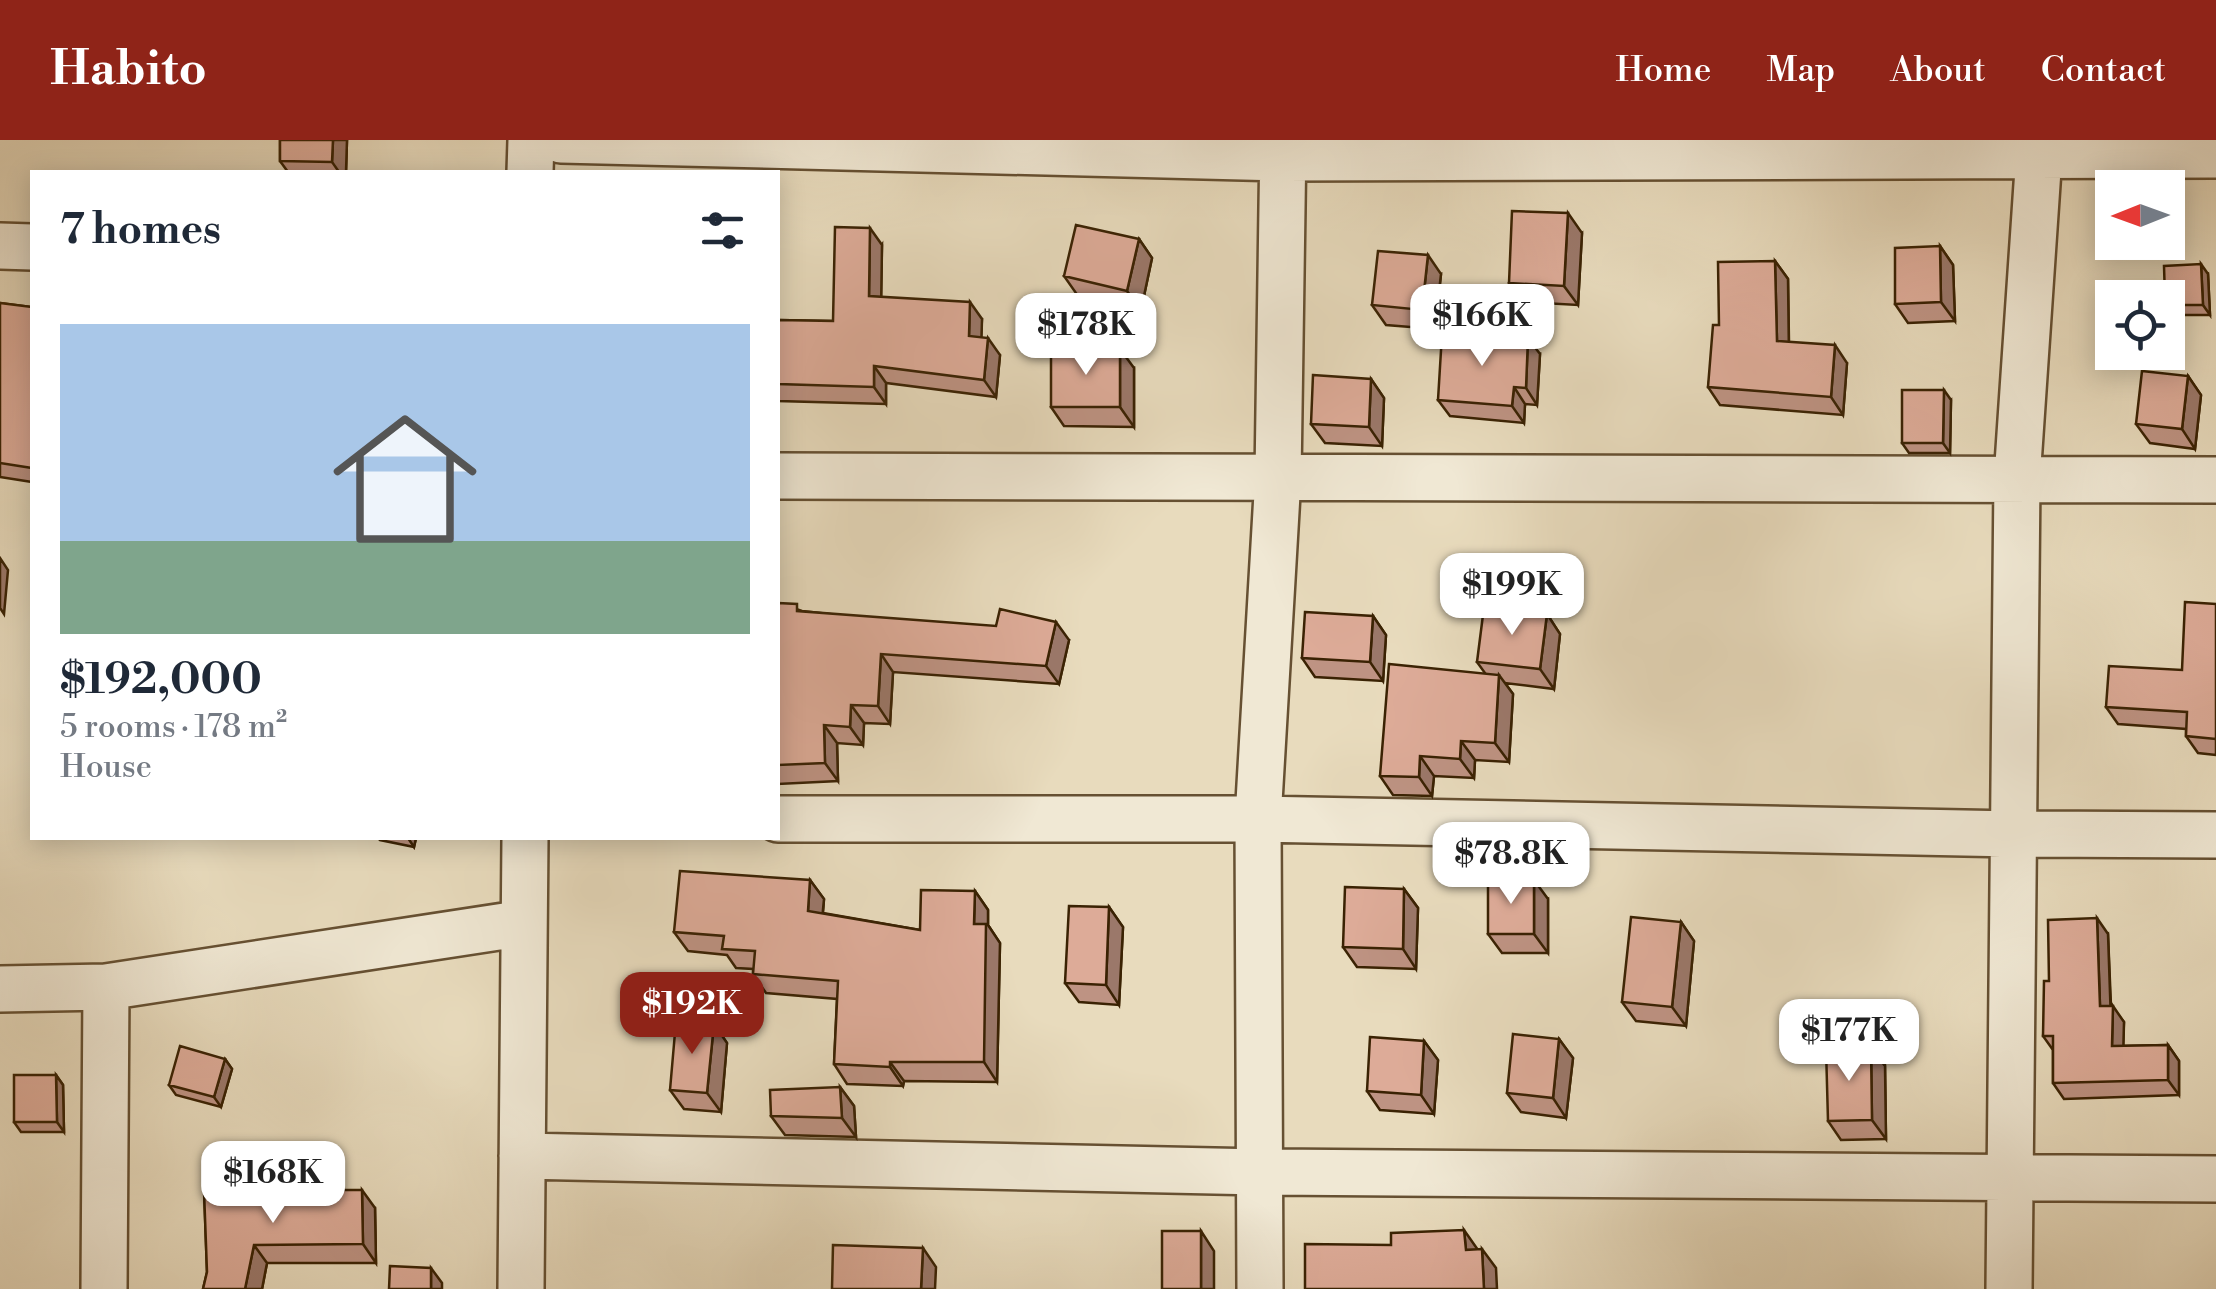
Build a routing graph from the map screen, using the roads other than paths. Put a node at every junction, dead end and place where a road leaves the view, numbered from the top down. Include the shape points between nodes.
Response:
1 (532, 140) edge
2 (562, 140) edge
3 (2040, 148) edge
4 (1283, 149) edge
5 (2216, 155) edge
6 (530, 170) edge
7 (0, 246) edge
8 (30, 247) edge
9 (780, 476) edge
10 (1278, 477) junction
11 (2017, 479) junction
12 (2216, 480) edge
13 (780, 819) edge
14 (1258, 819) junction
15 (2014, 834) junction
16 (2216, 835) edge
17 (525, 840) edge
18 (524, 923) junction
19 (106, 987) junction
20 (0, 989) edge
21 (522, 1156) junction
22 (1261, 1172) junction
23 (2010, 1177) junction
24 (2216, 1179) edge
25 (104, 1289) edge
26 (521, 1289) edge
27 (1260, 1289) edge
28 (2008, 1289) edge

1 - 6 street
2 - 4 street
3 - 4 street
3 - 5 street
3 - 11 street
4 - 10 street
7 - 8 street
9 - 10 street
10 - 11 street
10 - 14 street
11 - 12 street
11 - 15 street
13 - 14 street
14 - 15 street
14 - 22 street
15 - 16 street
15 - 23 street
17 - 18 street
18 - 19 street
18 - 21 street
19 - 20 street
19 - 25 street
21 - 22 street
21 - 26 street
22 - 23 street
22 - 27 street
23 - 24 street
23 - 28 street

